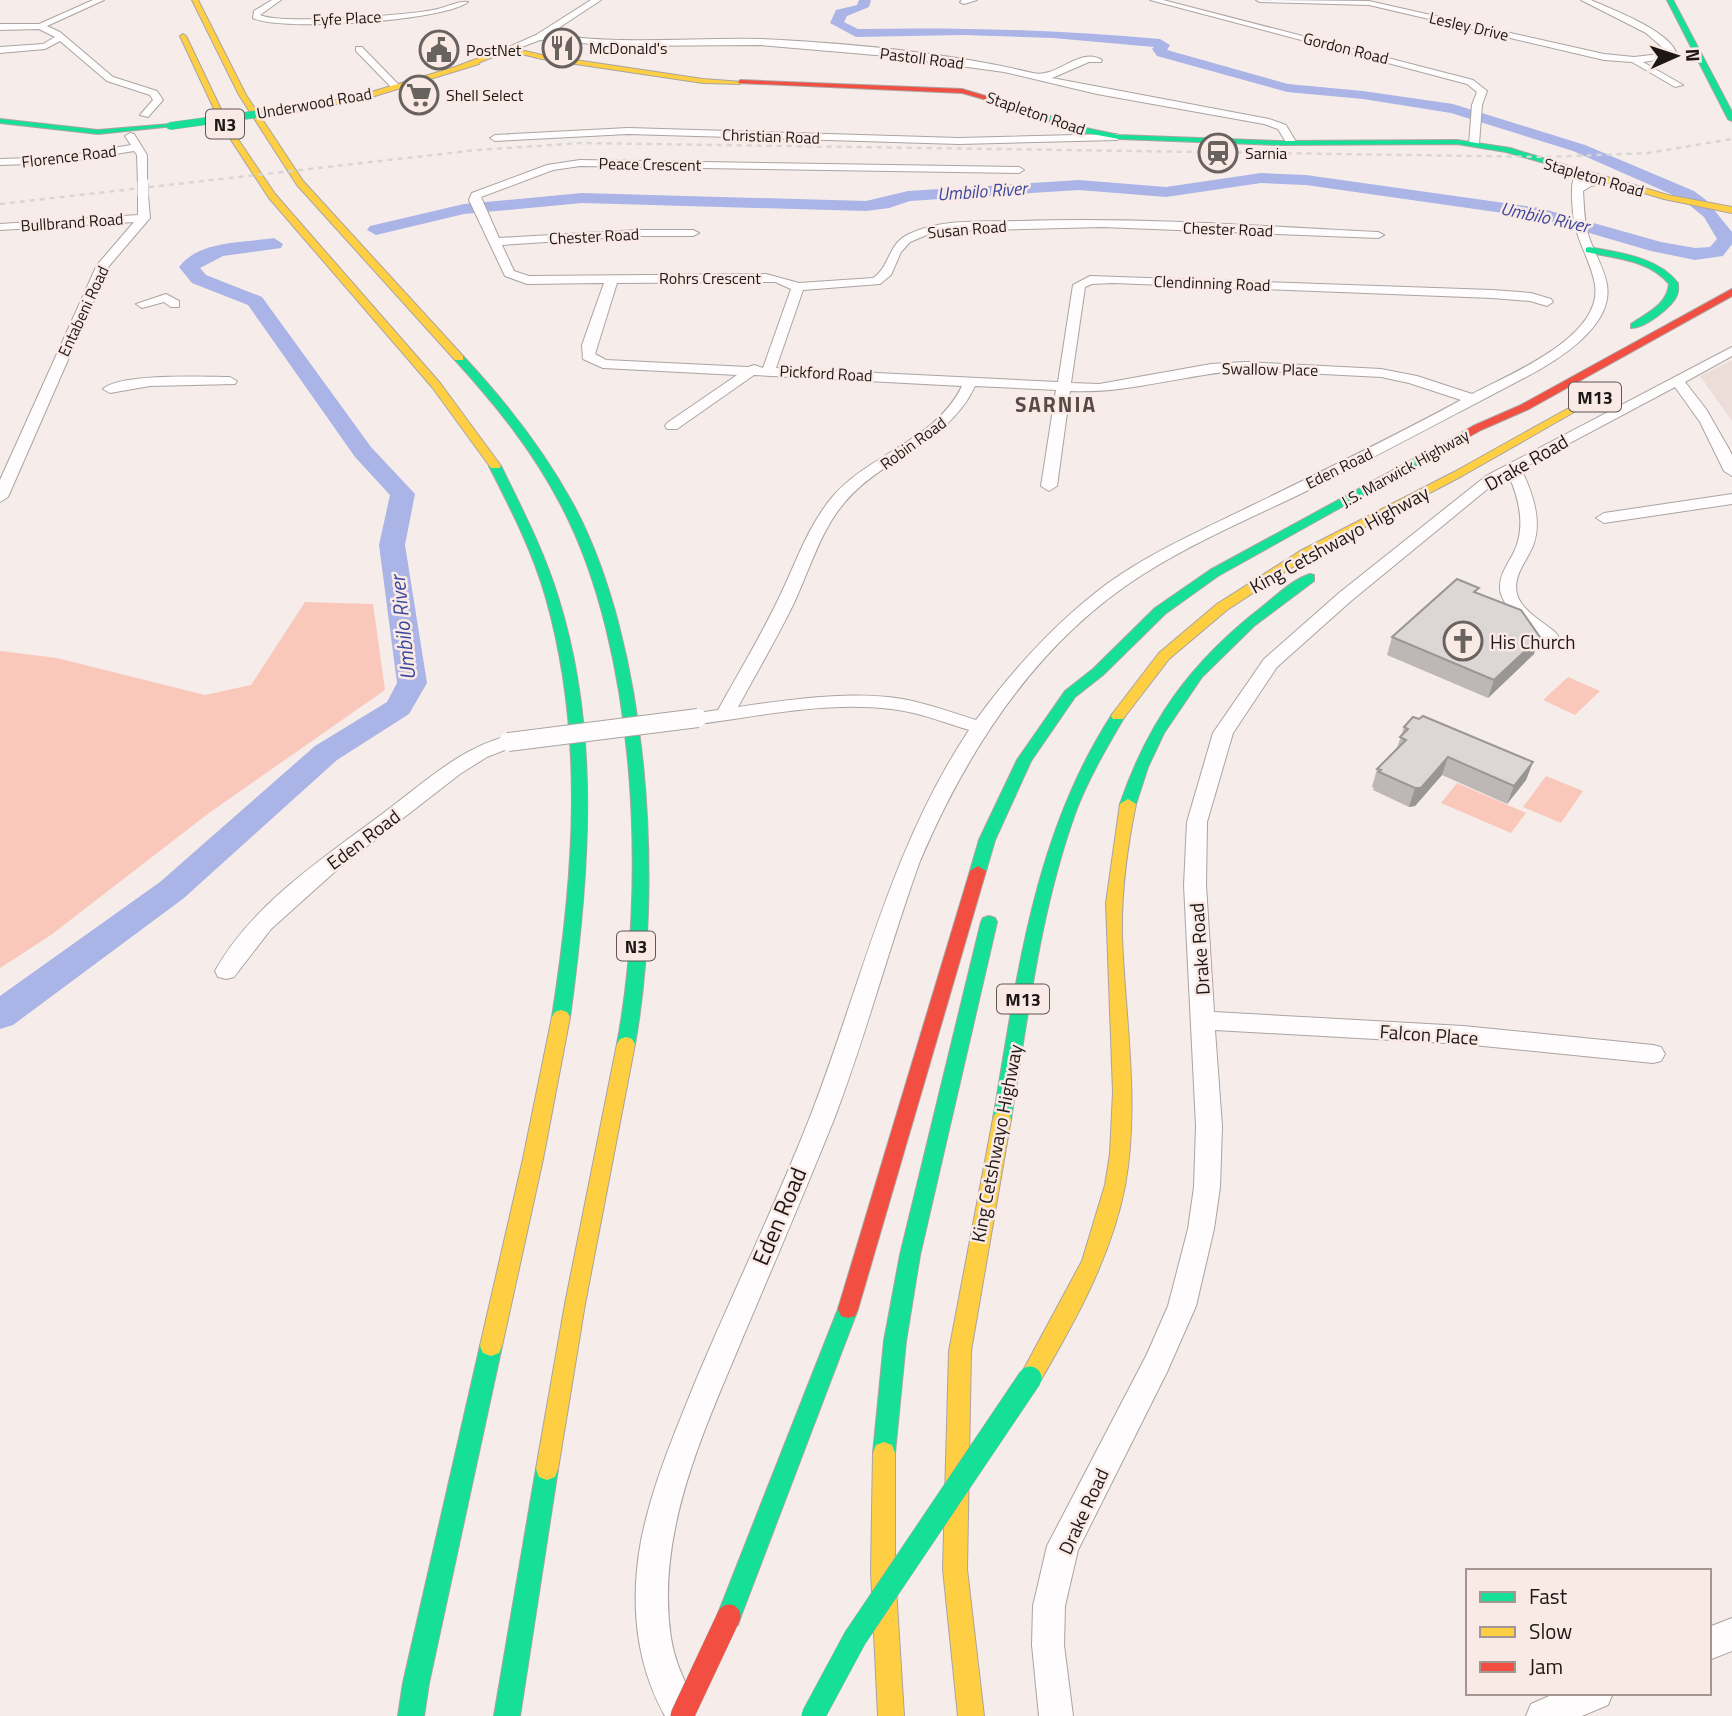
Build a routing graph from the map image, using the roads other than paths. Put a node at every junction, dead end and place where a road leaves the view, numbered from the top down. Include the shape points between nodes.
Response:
1 (100, 0) edge
2 (195, 0) edge
3 (277, 0) edge
4 (597, 0) edge
5 (1154, 0) edge
6 (1261, 0) edge
7 (1355, 0) edge
8 (1585, 0) edge
9 (1670, 0) edge
10 (1343, 1) edge
11 (464, 2) edge
12 (1369, 3) junction
13 (178, 24) dead end
14 (40, 26) junction
15 (0, 27) edge
16 (60, 38) junction
17 (38, 47) junction
18 (72, 48) junction
19 (536, 48) junction
20 (359, 49) dead end
21 (0, 50) edge
22 (504, 53) joint
23 (1098, 60) dead end
24 (1634, 60) junction
25 (1044, 78) junction
26 (1678, 85) dead end
27 (395, 86) junction
28 (145, 115) dead end
29 (1732, 119) edge
30 (0, 121) edge
31 (1065, 127) junction
32 (1117, 137) junction
33 (495, 138) dead end
34 (1046, 139) junction
35 (133, 141) junction
36 (1291, 142) junction
37 (1474, 144) junction
38 (0, 162) edge
39 (1019, 170) dead end
40 (1579, 181) junction
41 (1725, 209) edge
42 (144, 218) junction
43 (1078, 223) joint
44 (0, 227) edge
45 (693, 233) dead end
46 (1378, 235) dead end
47 (494, 242) junction
48 (1589, 250) junction
49 (612, 279) junction
50 (799, 286) junction
51 (1732, 292) edge
52 (1548, 302) dead end
53 (142, 304) dead end
54 (176, 304) dead end
55 (1732, 351) edge
56 (761, 370) junction
57 (1675, 380) junction
58 (230, 381) dead end
59 (971, 381) junction
60 (1066, 387) junction
61 (110, 389) dead end
62 (1473, 399) junction
63 (1589, 400) dead end
64 (672, 426) dead end
65 (1477, 428) junction
66 (1512, 467) junction
67 (1732, 471) edge
68 (1458, 474) junction
69 (1049, 486) dead end
70 (0, 497) edge
71 (1732, 499) edge
72 (1604, 518) dead end
73 (1359, 545) dead end
74 (1326, 567) dead end
75 (1549, 636) dead end
76 (1098, 672) junction
77 (724, 715) junction
78 (980, 727) junction
79 (1056, 743) dead end
80 (994, 905) dead end
81 (226, 971) dead end
82 (1204, 1020) junction
83 (1653, 1054) dead end
84 (1732, 1634) edge
85 (1711, 1643) edge
86 (1590, 1695) edge
87 (411, 1716) edge
88 (507, 1716) edge
89 (683, 1716) edge
90 (813, 1716) edge
91 (891, 1716) edge
92 (971, 1716) edge
93 (1056, 1716) edge
94 (1543, 1716) edge

1 - 14 street
2 - 88 main road, N3 via 237,93 268,142 510,417 542,461 593,560 629,697 638,784 639,908 630,1026 575,1304
3 - 11 street, Fyfe Place via 256,16 275,21 423,14 452,10
4 - 19 street
5 - 37 street, Gordon Road via 1459,77 1482,91
6 - 10 street, Lesley Drive
7 - 12 street
8 - 24 street via 1659,37 1674,53
9 - 29 main road
10 - 12 street, Lesley Drive
12 - 24 street, Lesley Drive
13 - 87 main road, N3 via 208,96 228,130 305,235 469,425 493,461 523,514 546,569 566,640 578,709 583,781 578,907 559,1043
14 - 15 street
14 - 16 street
16 - 17 street
16 - 18 street
17 - 18 street
17 - 21 street
18 - 28 street via 110,79 154,93 158,100
19 - 22 main road, Stapleton Road
19 - 25 street, Pastoll Road via 760,42 987,66
19 - 31 main road, Stapleton Road via 703,81 962,91 994,98
20 - 27 street
22 - 27 main road, Underwood Road
23 - 25 street via 1088,59
24 - 26 street
25 - 36 street, Pastoll Road via 1266,121 1282,127
27 - 35 main road, Underwood Road, bridge via 348,100 163,127
30 - 35 main road, Underwood Road
31 - 32 main road, Stapleton Road
31 - 34 main road
32 - 34 street, Christian Road
32 - 36 main road, Stapleton Road
33 - 34 street, Christian Road via 628,131 959,141
35 - 38 street, Florence Road via 60,160
35 - 42 street via 143,165
36 - 37 main road, Stapleton Road
37 - 40 main road, Stapleton Road
39 - 47 street, Peace Crescent via 580,163 551,167 480,192 475,200
40 - 41 main road, Stapleton Road via 1610,181
40 - 48 street, Eden Road via 1579,212
42 - 44 street, Bullbrand Road
42 - 70 street, Entabeni Road via 103,265
43 - 46 street, Chester Road
43 - 50 street, Susan Road via 925,232 898,244 886,274 876,281
45 - 47 street, Chester Road
47 - 49 street, Peace Crescent via 509,273 517,277
48 - 62 street, Eden Road via 1602,294 1584,329 1558,351
48 - 65 main road via 1649,265 1671,279 1676,291 1658,311
49 - 50 street, Rohrs Crescent via 766,278
49 - 56 street, Pickford Road via 589,345 588,356 593,361
50 - 56 street
51 - 65 main road, J.S. Marwick Highway / M13 via 1525,407
52 - 60 street, Clendinning Road via 1492,294 1090,280 1079,285
53 - 54 street via 166,298
55 - 57 street, Drake Road
56 - 59 street, Pickford Road
56 - 64 street
57 - 66 street, Drake Road
57 - 67 street
58 - 61 street via 150,382
59 - 60 street, Pickford Road
59 - 77 street, Robin Road via 955,412 843,495 823,523 775,625
60 - 62 street, Swallow Place via 1108,387 1245,366 1381,373
60 - 69 street, Clendinning Road
62 - 78 street, Eden Road via 1182,545 1125,580 1050,642
63 - 68 main road, J.S. Marwick Highway / M13
65 - 76 main road, J.S. Marwick Highway / M13 via 1214,573 1160,611
66 - 75 street via 1525,499 1528,537 1508,578 1509,593 1513,603
66 - 82 street, Drake Road via 1345,597 1270,663 1223,733 1197,822 1195,885
68 - 73 main road
68 - 92 main road, King Cetshwayo Highway / M13 via 1304,554 1195,627 1140,684 1112,725 1060,835 1039,914 960,1351 955,1569
71 - 72 street
74 - 90 main road, bridge via 1220,647 1169,707 1151,739 1118,839 1113,940 1122,1087 1116,1183 1106,1226 1067,1316 1030,1378 855,1638
76 - 79 main road, M13
76 - 89 main road, bridge via 1070,694 1044,728 987,841 851,1303 729,1616
77 - 78 street, Eden Road via 877,702
77 - 81 street, Eden Road, bridge via 489,747 300,888 258,927
78 - 89 street, Eden Road via 928,819 900,887 822,1117 680,1455 660,1529 654,1617 663,1678
80 - 91 main road, M13 via 910,1255 895,1341 884,1456 883,1571
82 - 83 street, Falcon Place via 1463,1035
82 - 93 street, Drake Road via 1209,1126 1201,1230 1182,1306 1063,1546 1049,1606
84 - 85 street
86 - 94 street

